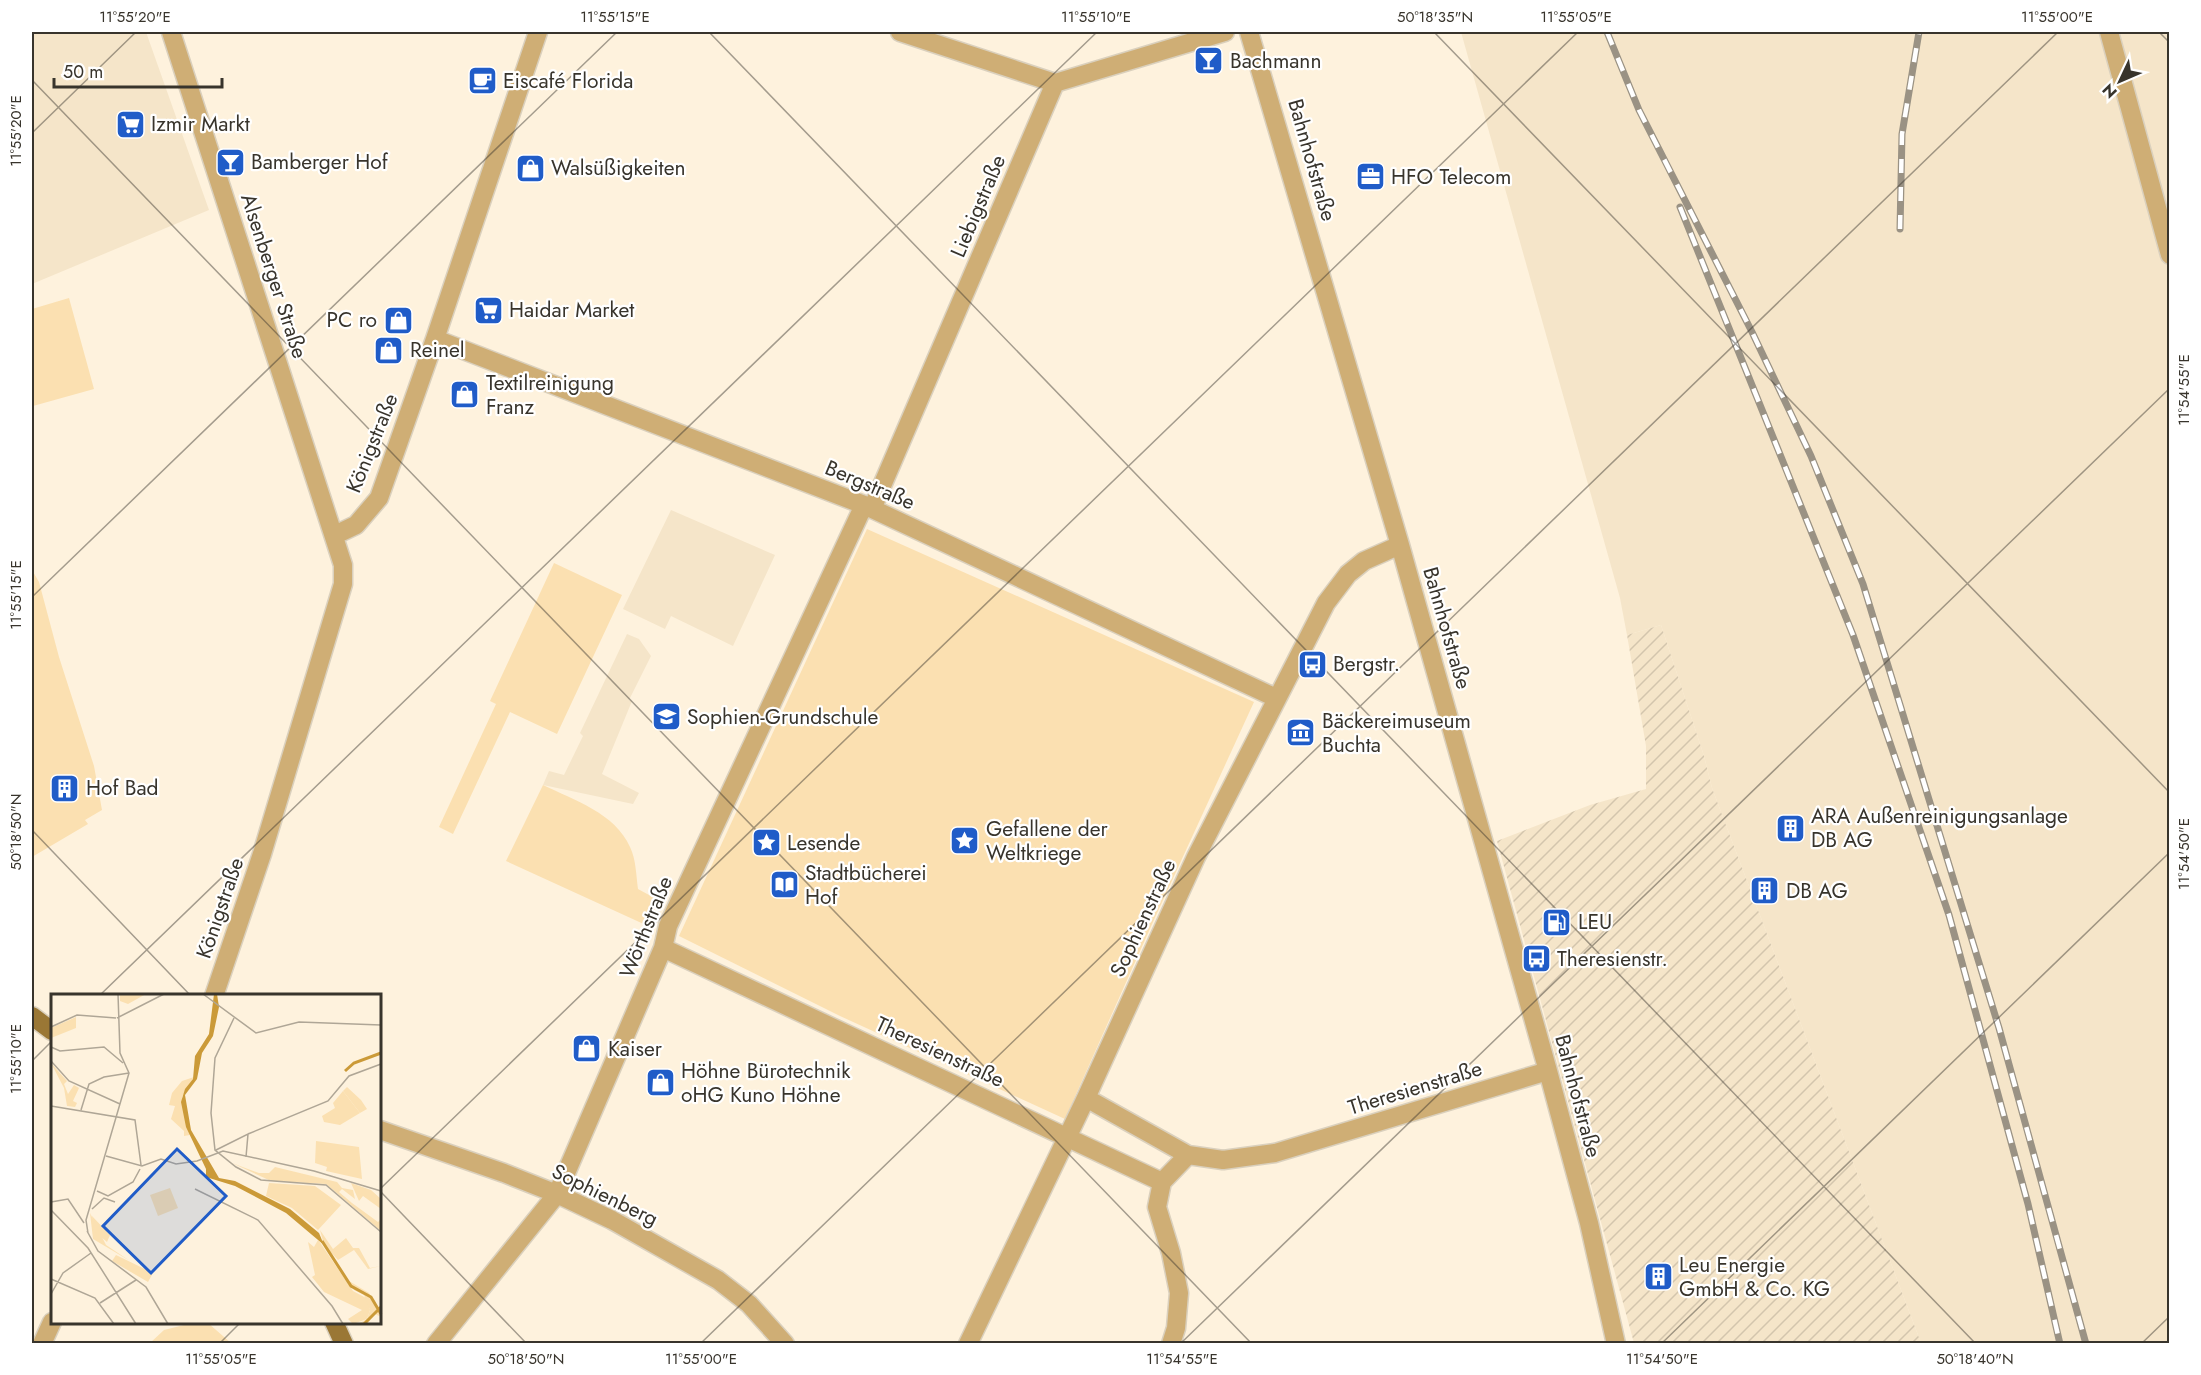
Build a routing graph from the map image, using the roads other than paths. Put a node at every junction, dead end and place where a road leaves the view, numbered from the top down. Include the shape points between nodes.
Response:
1 (171, 32) edge
2 (538, 32) edge
3 (900, 32) edge
4 (1225, 32) edge
5 (1249, 32) edge
6 (2109, 32) edge
7 (1055, 83) junction
8 (2169, 255) edge
9 (435, 339) junction
10 (868, 507) junction
11 (335, 535) junction
12 (1400, 544) junction
13 (1276, 698) junction
14 (663, 948) junction
15 (215, 994) edge
16 (32, 1016) edge
17 (51, 1030) edge
18 (1548, 1071) junction
19 (1086, 1098) junction
20 (381, 1131) edge
21 (1067, 1137) junction
22 (1188, 1155) junction
23 (1162, 1182) junction
24 (557, 1194) junction
25 (51, 1324) edge
26 (334, 1324) edge
27 (42, 1344) edge
28 (344, 1344) edge
29 (436, 1344) edge
30 (785, 1344) edge
31 (968, 1344) edge
32 (1171, 1344) edge
33 (1616, 1344) edge

1 - 11 street, Alsenberger Straße
2 - 9 street, Königstraße
3 - 7 street
4 - 7 street
5 - 12 street, Bahnhofstraße
6 - 8 street
7 - 10 street, Liebigstraße
9 - 10 street, Bergstraße
9 - 11 street, Königstraße via 379,498 356,525
10 - 13 street, Bergstraße
10 - 14 street, Wörthstraße via 668,926
11 - 15 street, Königstraße via 343,565 343,584 262,854
12 - 13 street, Sophienstraße via 1364,561 1348,574 1326,603
12 - 18 street, Bahnhofstraße
13 - 19 street, Sophienstraße via 1196,857
14 - 21 street, Theresienstraße
14 - 24 street, Wörthstraße
16 - 17 main road
18 - 22 street, Theresienstraße via 1275,1154 1223,1160
18 - 33 street, Bahnhofstraße via 1589,1223
19 - 21 street, Sophienstraße
19 - 22 street, Theresienstraße
20 - 24 street, Sophienberg
21 - 23 street, Theresienstraße
21 - 31 street, Sophienstraße
22 - 23 street
23 - 32 street via 1157,1207 1179,1293
24 - 29 street, Wörthstraße
24 - 30 street, Sophienberg via 718,1280 749,1304
25 - 27 street
26 - 28 main road

